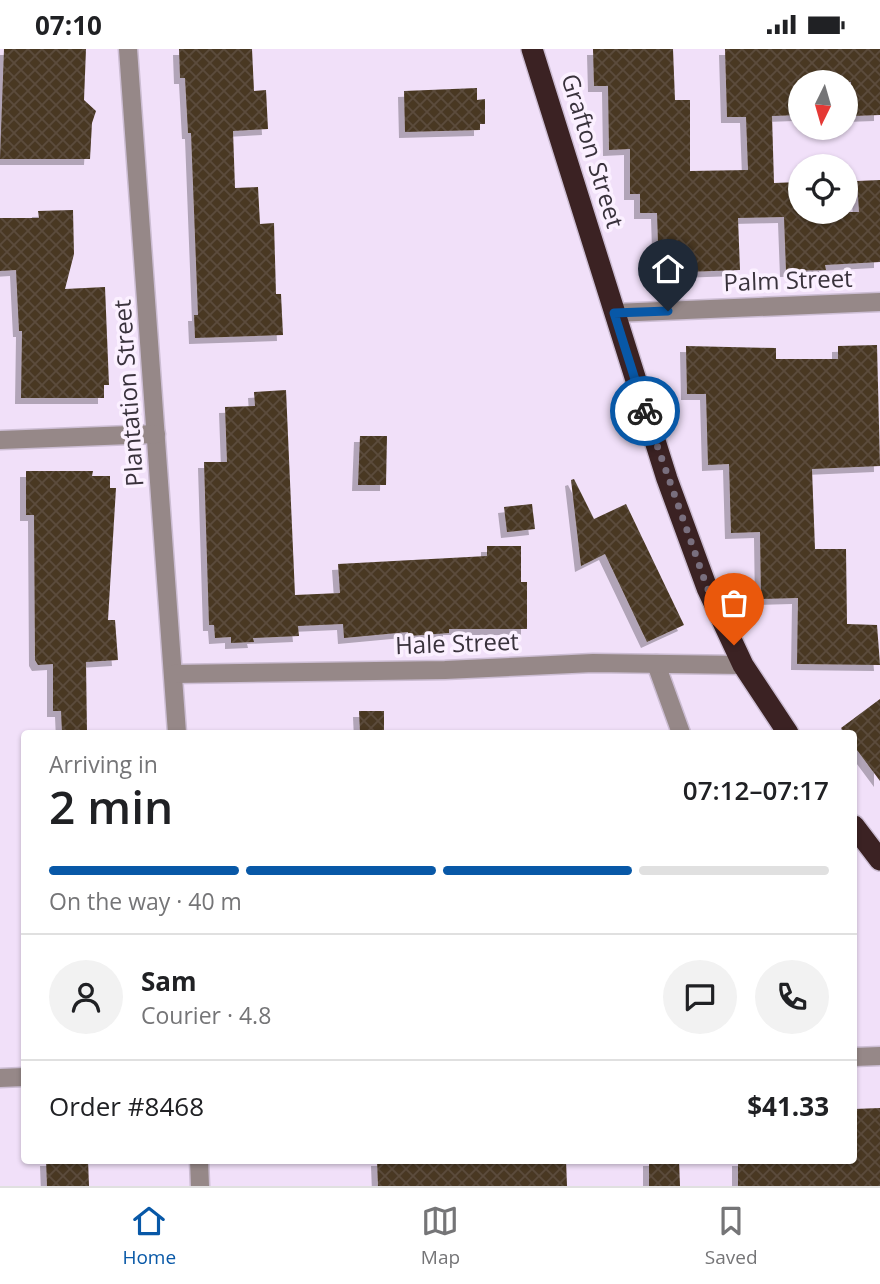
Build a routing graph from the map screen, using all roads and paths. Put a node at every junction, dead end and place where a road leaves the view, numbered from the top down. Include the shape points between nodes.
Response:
1 (128, 49) edge
2 (533, 49) edge
3 (880, 302) edge
4 (614, 313) junction
5 (156, 434) junction
6 (0, 440) edge
7 (656, 664) junction
8 (743, 665) junction
9 (174, 674) junction
10 (177, 730) edge
11 (680, 730) edge
12 (786, 730) edge
13 (857, 830) edge
14 (880, 860) edge
15 (880, 1056) edge
16 (857, 1057) edge
17 (21, 1077) edge
18 (0, 1078) edge
19 (199, 1164) edge
20 (200, 1186) edge

1 - 5 street, Plantation Street
2 - 4 highway, Grafton Street
3 - 4 street, Palm Street
4 - 8 highway, Grafton Street via 684,527
5 - 6 street
5 - 9 street, Plantation Street
7 - 8 street, Hale Street
7 - 9 street, Hale Street
7 - 11 street
8 - 12 highway, Grafton Street
9 - 10 street, Plantation Street
13 - 14 highway
15 - 16 street
17 - 18 street
19 - 20 street

